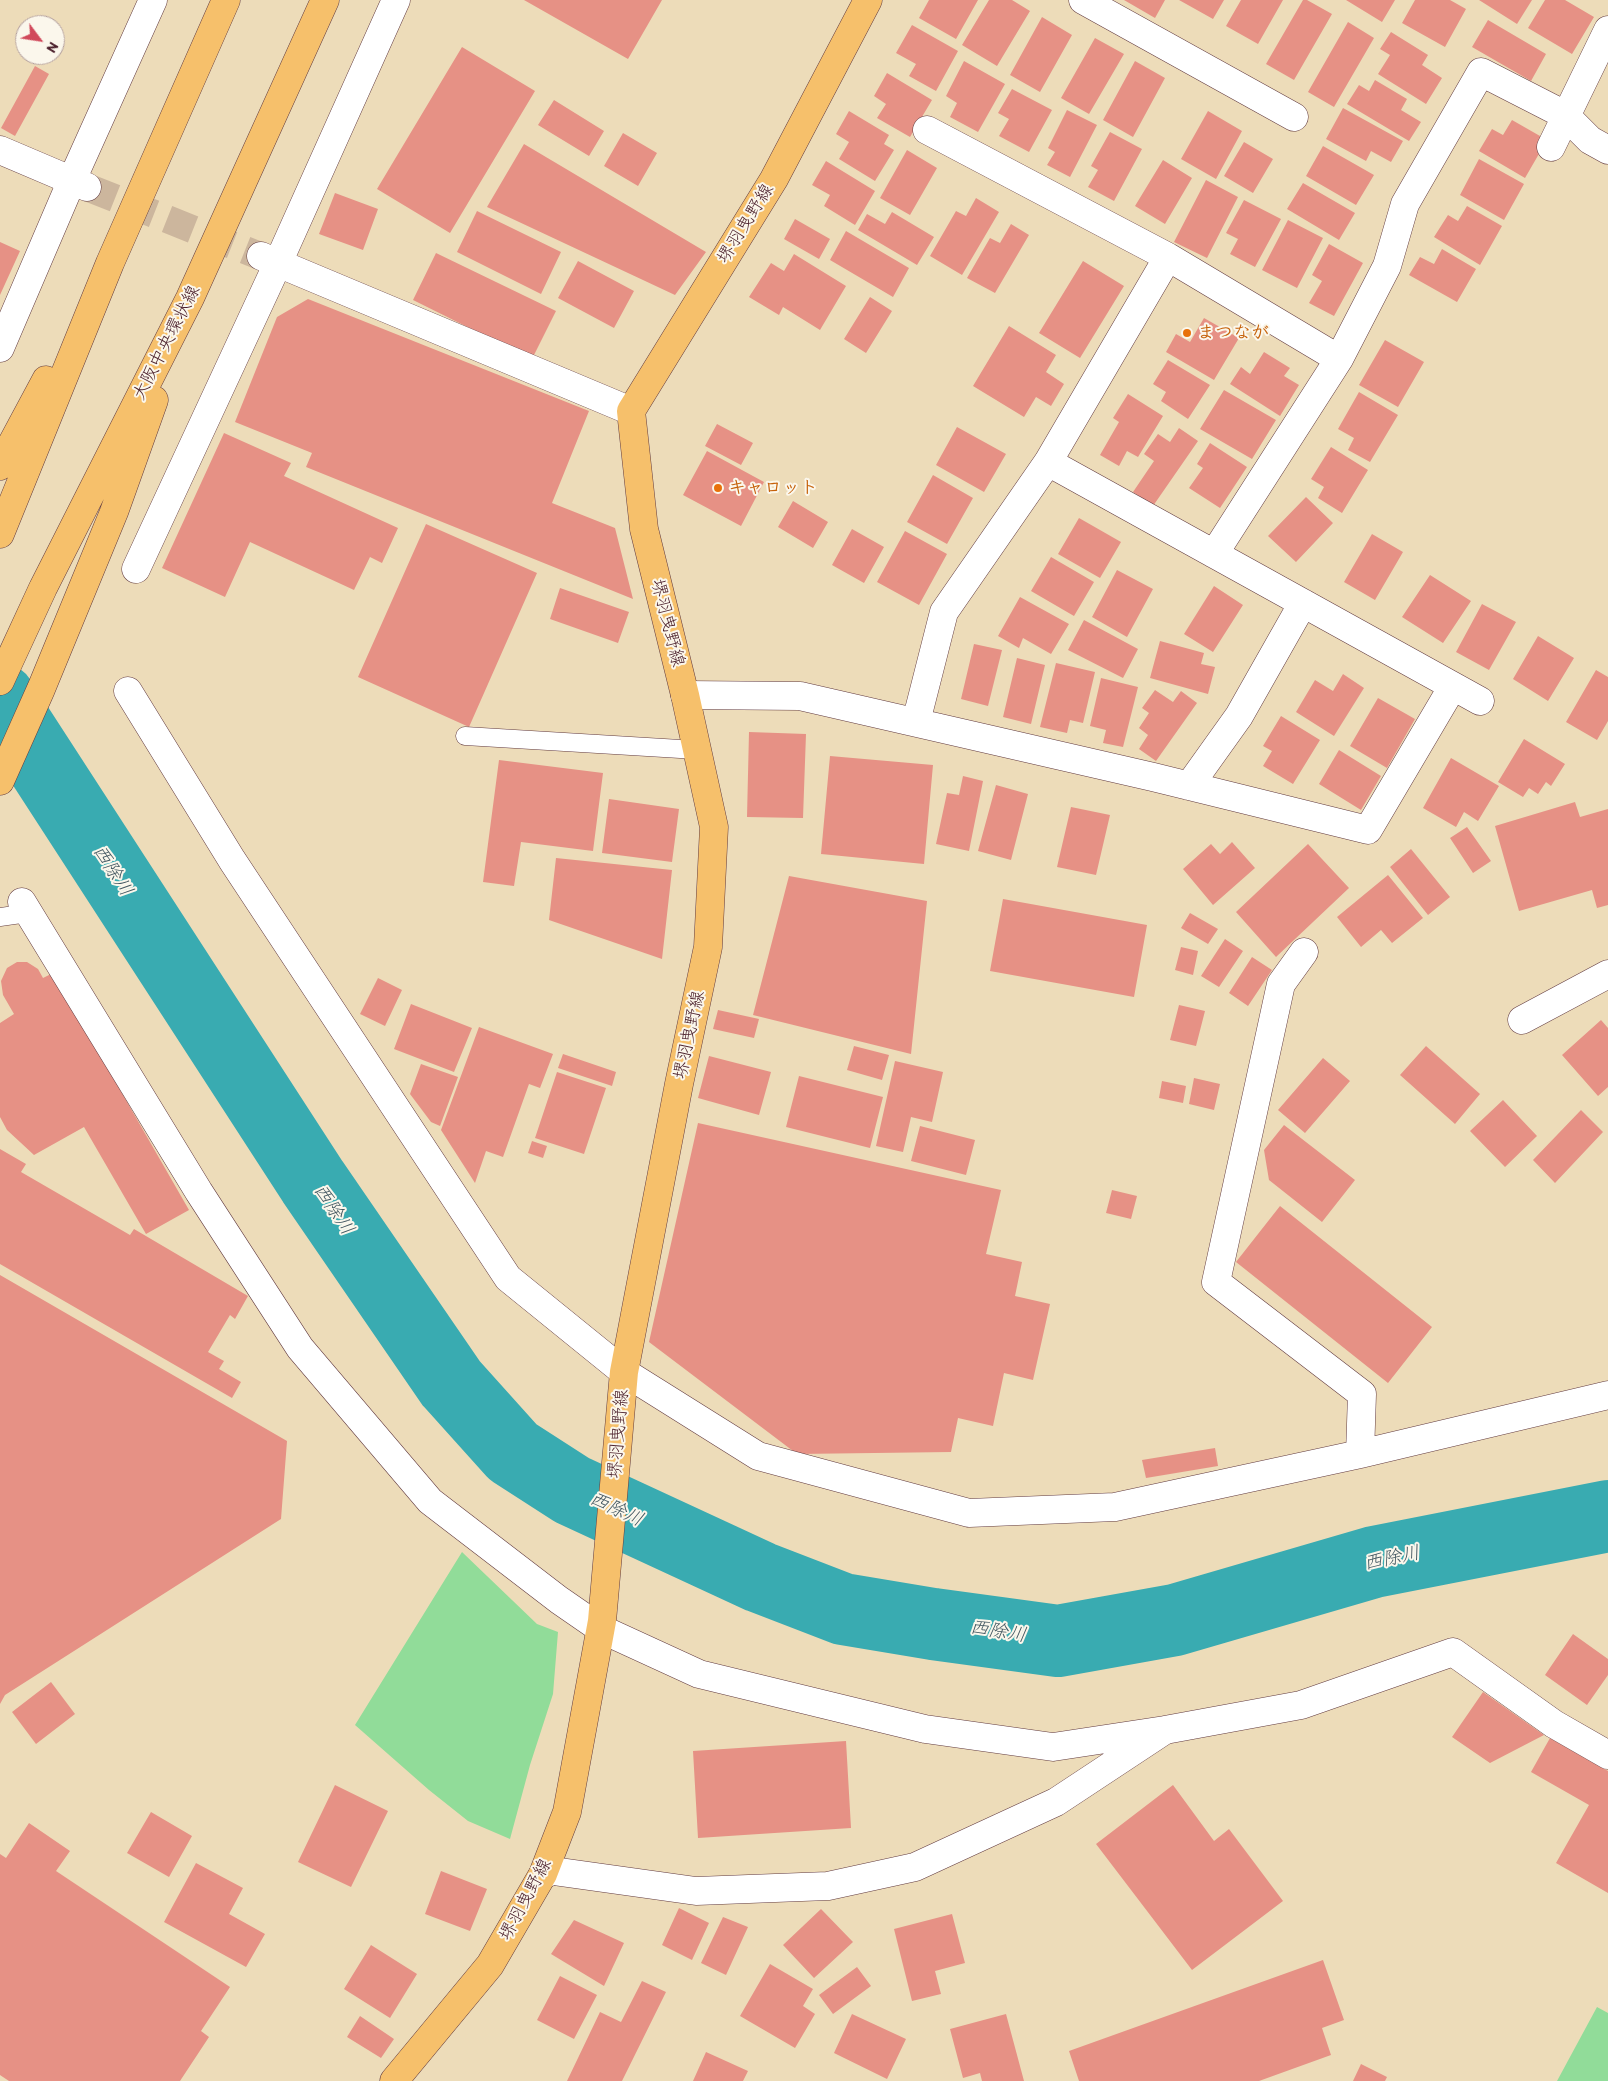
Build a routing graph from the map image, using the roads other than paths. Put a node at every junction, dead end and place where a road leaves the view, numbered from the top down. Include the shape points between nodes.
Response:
1 (153, 0) edge
2 (226, 0) edge
3 (325, 0) edge
4 (396, 0) edge
5 (868, 0) edge
6 (1083, 0) edge
7 (1608, 30) edge
8 (1565, 115) junction
9 (1294, 117) dead end
10 (927, 130) dead end
11 (1551, 147) dead end
12 (0, 150) edge
13 (1608, 150) edge
14 (80, 184) junction
15 (1168, 257) junction
16 (269, 259) junction
17 (110, 263) junction
18 (190, 298) junction
19 (0, 348) edge
20 (1339, 359) junction
21 (631, 411) junction
22 (1048, 462) junction
23 (0, 466) edge
24 (1, 531) edge
25 (1214, 554) junction
26 (136, 569) dead end
27 (1303, 603) junction
28 (0, 681) edge
29 (1452, 686) junction
30 (128, 691) dead end
31 (685, 695) junction
32 (1480, 701) dead end
33 (916, 722) junction
34 (465, 736) dead end
35 (698, 750) junction
36 (0, 781) edge
37 (1189, 786) junction
38 (17, 911) edge
39 (1304, 952) dead end
40 (1608, 974) edge
41 (1522, 1020) dead end
42 (623, 1384) junction
43 (1608, 1395) edge
44 (1360, 1454) junction
45 (600, 1629) junction
46 (1165, 1730) junction
47 (1608, 1755) edge
48 (544, 1874) junction
49 (394, 2081) edge

1 - 14 street
2 - 17 main road
3 - 18 main road, 大阪中央環状線
4 - 16 street
5 - 21 main road, 堺羽曳野線 via 774,179
6 - 9 street
7 - 8 street
8 - 11 street
8 - 13 street via 1590,140
8 - 20 street via 1481,72 1405,204 1386,266
10 - 15 street
12 - 14 street
14 - 19 street
15 - 20 street
15 - 22 street
16 - 21 street
16 - 26 street
17 - 23 main road
17 - 24 main road
18 - 28 main road, 大阪中央環状線 via 42,588
18 - 36 main road via 114,512
20 - 25 street
21 - 31 main road, 堺羽曳野線 via 644,529
22 - 25 street
22 - 33 street via 944,612
25 - 27 street
27 - 29 street
27 - 37 street via 1239,716
29 - 32 street
29 - 37 street via 1368,830
30 - 42 street via 232,860 508,1278
31 - 33 street via 800,696
31 - 35 main road, 堺羽曳野線
33 - 37 street
34 - 35 lane
35 - 42 main road, 堺羽曳野線 via 714,827 708,947
38 - 45 street via 300,1348 430,1501
39 - 44 street via 1281,984 1216,1282 1362,1394
40 - 41 street
42 - 44 street via 758,1456 969,1513 1115,1507
42 - 45 main road, 堺羽曳野線
43 - 44 street
45 - 46 street via 699,1674 925,1729 1053,1747
45 - 48 main road, 堺羽曳野線 via 567,1812
46 - 47 street via 1301,1705 1453,1652 1554,1724
46 - 48 street via 1056,1802 915,1867 828,1886 696,1891 553,1871
48 - 49 main road, 堺羽曳野線 via 490,1965

